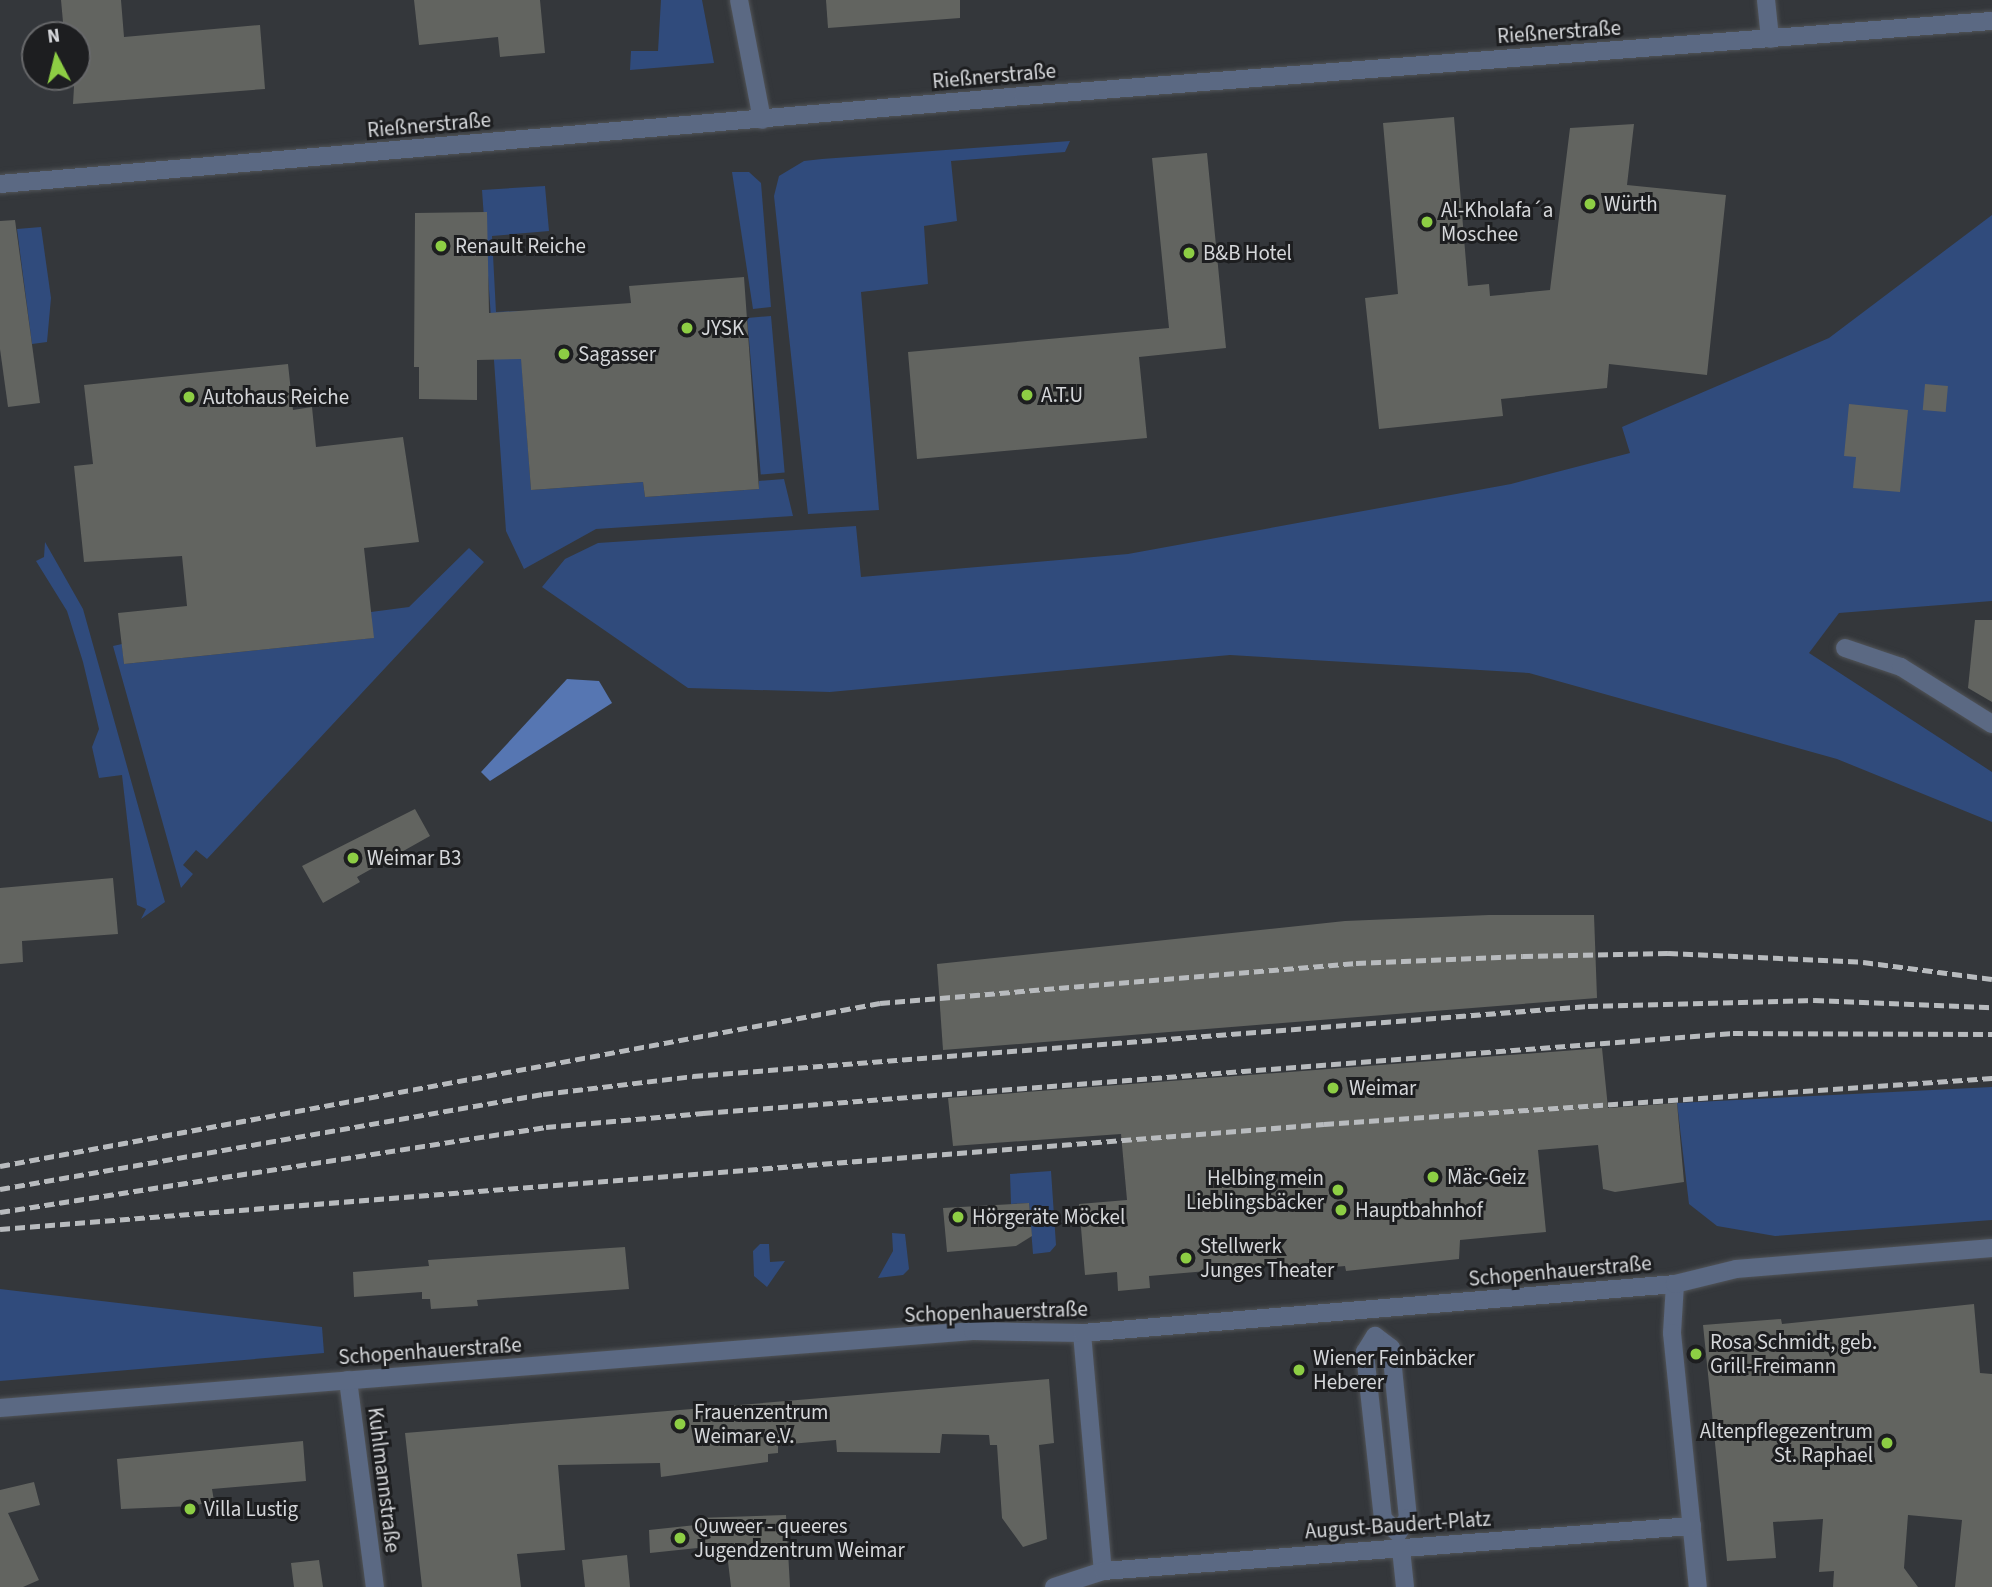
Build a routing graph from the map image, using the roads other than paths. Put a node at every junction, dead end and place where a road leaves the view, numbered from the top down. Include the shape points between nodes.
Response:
1 (739, 0) edge
2 (1766, 0) edge
3 (1992, 21) edge
4 (1770, 38) junction
5 (762, 120) junction
6 (0, 184) edge
7 (1845, 648) dead end
8 (1992, 724) edge
9 (1992, 1248) edge
10 (1675, 1284) junction
11 (1082, 1333) junction
12 (1375, 1336) joint
13 (348, 1380) junction
14 (0, 1408) edge
15 (1692, 1526) junction
16 (1401, 1549) junction
17 (1103, 1570) junction
18 (375, 1587) edge
19 (1054, 1587) edge
20 (1405, 1587) edge
21 (1698, 1587) edge

1 - 5 street
2 - 4 street
3 - 4 street, Rießnerstraße
4 - 5 street, Rießnerstraße
5 - 6 street, Rießnerstraße
7 - 8 street via 1901,667
9 - 10 street, Schopenhauerstraße via 1736,1269
10 - 11 street, Schopenhauerstraße
10 - 15 street via 1672,1333
11 - 13 street, Schopenhauerstraße via 972,1331
11 - 17 street
12 - 12 street via 1391,1348 1408,1518 1398,1533 1383,1518 1365,1352
13 - 14 street, Schopenhauerstraße
13 - 18 street, Kuhlmannstraße
15 - 16 street, August-Baudert-Platz
15 - 21 street
16 - 17 street, August-Baudert-Platz
16 - 20 street
17 - 19 street, August-Baudert-Platz

